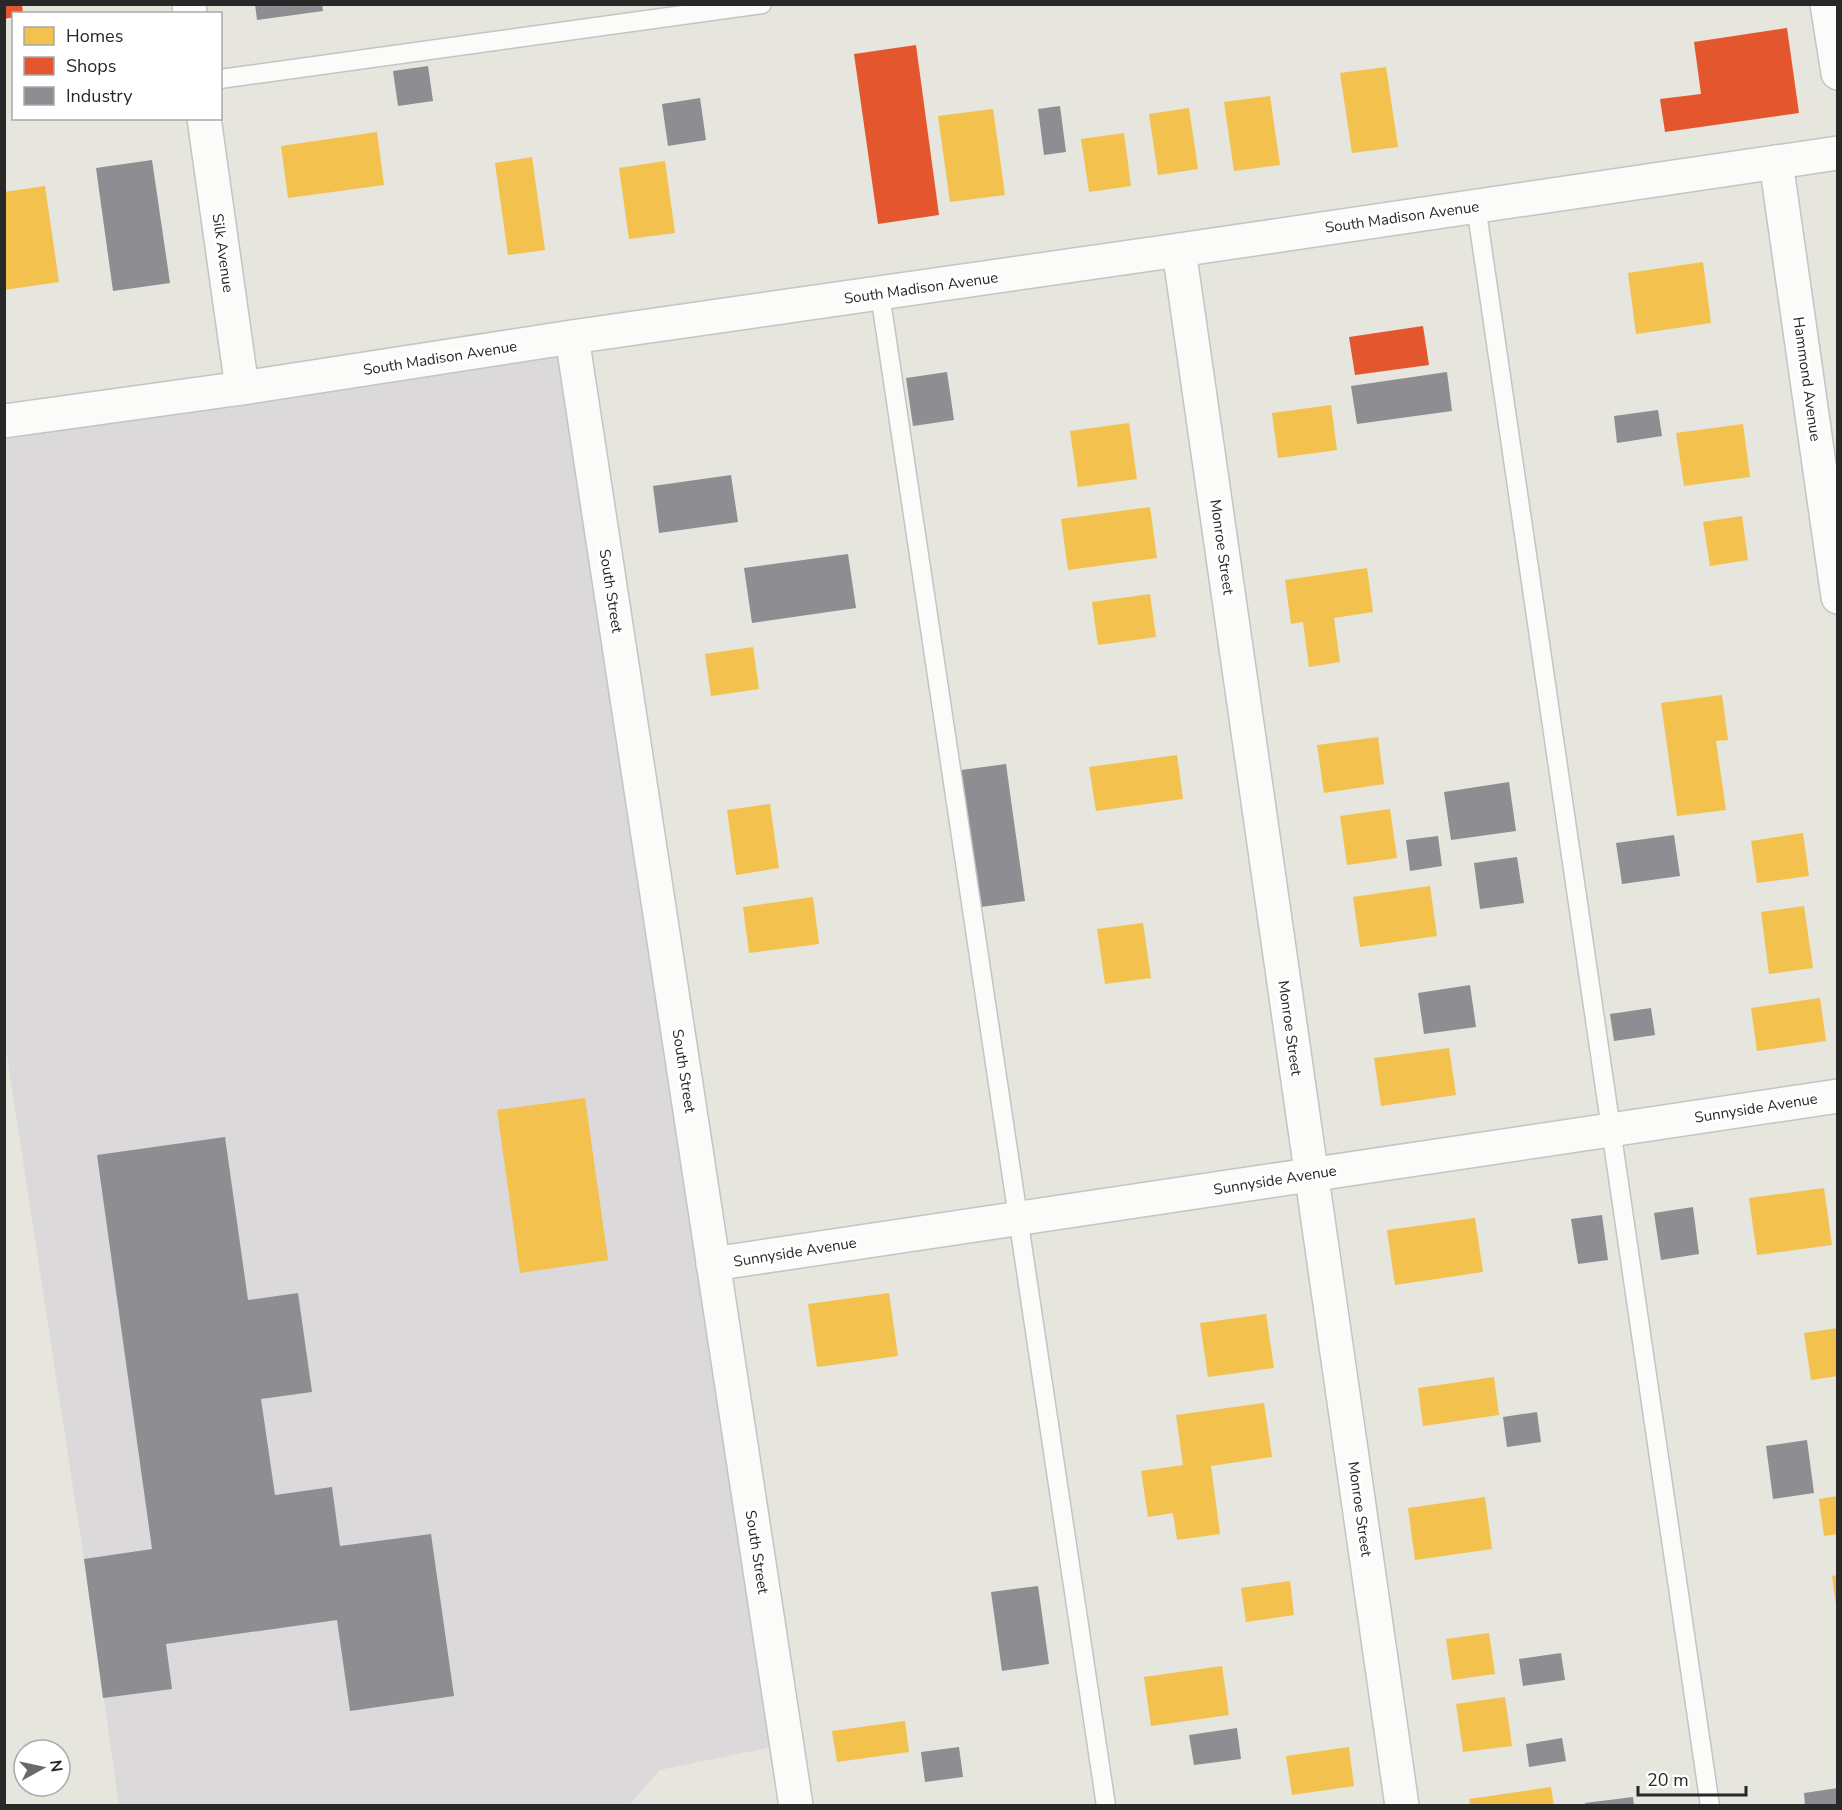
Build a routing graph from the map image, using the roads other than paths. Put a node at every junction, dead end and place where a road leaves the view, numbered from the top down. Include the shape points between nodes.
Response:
1 (762, 4) edge
2 (1827, 4) edge
3 (1838, 73) edge
4 (222, 79) edge
5 (204, 120) edge
6 (1838, 153) edge
7 (1776, 162) junction
8 (1476, 206) junction
9 (1179, 250) junction
10 (880, 294) junction
11 (572, 338) junction
12 (242, 388) junction
13 (4, 421) edge
14 (1838, 597) edge
15 (1838, 1096) edge
16 (1611, 1130) junction
17 (1312, 1175) junction
18 (1018, 1219) junction
19 (713, 1264) junction
20 (796, 1806) edge
21 (1106, 1806) edge
22 (1402, 1806) edge
23 (1710, 1806) edge

1 - 4 lane
2 - 3 street
5 - 12 street, Silk Avenue
6 - 7 street, South Madison Avenue
7 - 8 street, South Madison Avenue
7 - 14 street, Hammond Avenue
8 - 9 street, South Madison Avenue
8 - 16 lane
9 - 10 street, South Madison Avenue
9 - 17 street, Monroe Street
10 - 11 street, South Madison Avenue
10 - 18 lane
11 - 12 street, South Madison Avenue
11 - 19 street, South Street
12 - 13 street, South Madison Avenue
15 - 16 street, Sunnyside Avenue
16 - 17 street, Sunnyside Avenue
16 - 23 lane
17 - 18 street, Sunnyside Avenue
17 - 22 street, Monroe Street
18 - 19 street, Sunnyside Avenue
18 - 21 lane
19 - 20 street, South Street

